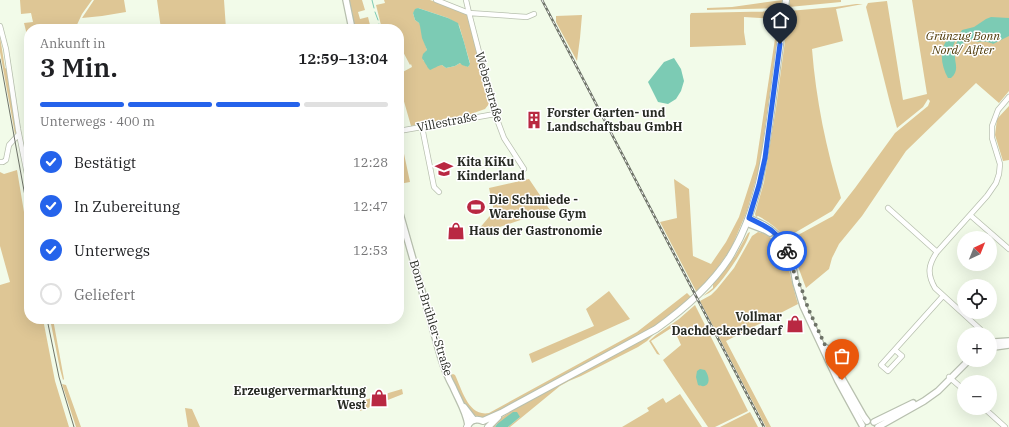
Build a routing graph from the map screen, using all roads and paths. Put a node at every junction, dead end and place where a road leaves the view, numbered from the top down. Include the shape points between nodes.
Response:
1 (346, 0) edge
2 (436, 0) edge
3 (466, 0) edge
4 (786, 0) edge
5 (468, 13) junction
6 (534, 14) dead end
7 (351, 24) edge
8 (0, 26) edge
9 (1009, 97) edge
10 (495, 114) junction
11 (422, 127) junction
12 (404, 130) edge
13 (19, 134) junction
14 (24, 159) edge
15 (0, 162) edge
16 (524, 169) dead end
17 (439, 192) dead end
18 (888, 208) dead end
19 (970, 215) junction
20 (748, 221) junction
21 (404, 228) edge
22 (1009, 249) edge
23 (938, 252) junction
24 (943, 296) junction
25 (978, 327) edge
26 (1009, 341) edge
27 (997, 344) edge
28 (997, 345) edge
29 (1009, 345) edge
30 (895, 350) junction
31 (959, 367) edge
32 (962, 367) edge
33 (950, 378) junction
34 (957, 384) edge
35 (460, 402) junction
36 (501, 414) junction
37 (992, 415) edge
38 (474, 420) junction
39 (483, 421) junction
40 (864, 424) edge
41 (876, 425) edge
42 (467, 426) edge
43 (487, 427) edge
44 (1005, 427) edge

1 - 7 street
2 - 5 street
3 - 5 street, Weberstraße
4 - 20 main road via 765,158
5 - 6 street via 527,17
5 - 10 street, Weberstraße
8 - 13 street
9 - 19 street via 998,110 992,126 992,138 1000,164 998,179 990,193
10 - 11 street, Villestraße
10 - 16 street, Weberstraße via 504,138
11 - 12 street, Villestraße
11 - 17 street via 434,187
13 - 14 street
13 - 15 street via 9,145 6,160
18 - 23 street
19 - 22 street
19 - 23 street
20 - 36 main road via 730,257 718,273 695,299 677,314 635,341
20 - 40 street via 781,240 786,248 796,283 819,343
21 - 35 street, Bonn-Brühler-Straße via 441,358
23 - 24 street via 930,264 929,275 935,288
24 - 25 street
24 - 30 street
26 - 27 street
28 - 29 street
30 - 30 street via 881,365 888,371 902,356
31 - 33 street
32 - 33 street
33 - 34 street
33 - 41 street via 927,395
35 - 38 street, Bonn-Brühler-Straße
35 - 42 street, Bonn-Brühler-Straße
36 - 39 main road
36 - 43 main road
37 - 44 street
38 - 39 main road
38 - 42 main road
39 - 43 main road
40 - 41 street via 869,421

